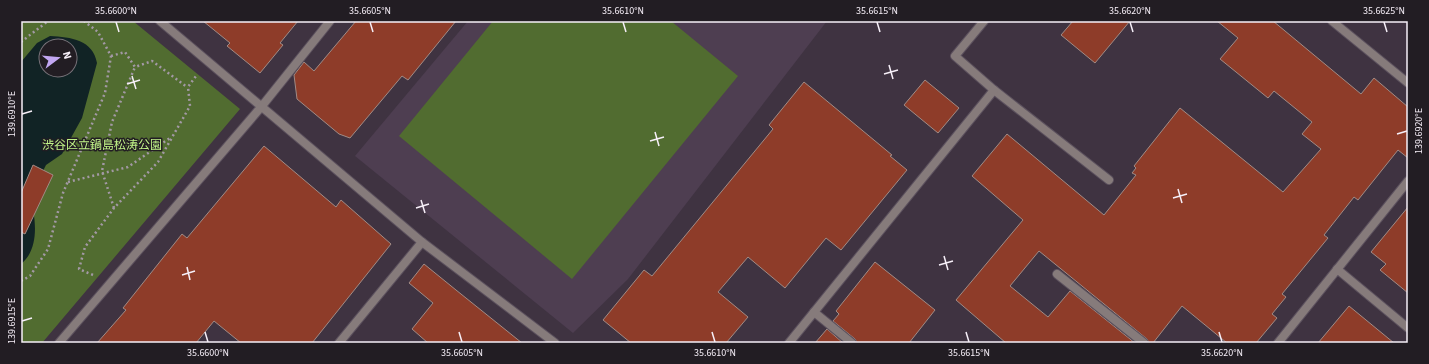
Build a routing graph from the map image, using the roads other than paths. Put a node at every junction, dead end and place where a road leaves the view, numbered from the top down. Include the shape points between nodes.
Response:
1 (160, 21) edge
2 (330, 21) edge
3 (984, 21) edge
4 (1332, 21) edge
5 (1408, 83) edge
6 (994, 90) junction
7 (262, 106) junction
8 (1109, 180) dead end
9 (1408, 180) edge
10 (422, 242) junction
11 (1337, 269) junction
12 (1057, 274) dead end
13 (814, 312) junction
14 (1408, 328) edge
15 (59, 343) edge
16 (339, 343) edge
17 (555, 343) edge
18 (789, 343) edge
19 (852, 343) edge
20 (1144, 343) edge
21 (1278, 343) edge

1 - 7 street
2 - 7 street
3 - 6 street via 955,56
4 - 5 street
6 - 8 street
6 - 13 street
7 - 10 street
7 - 15 street
9 - 11 street
10 - 16 street
10 - 17 street
11 - 14 street
11 - 21 street
12 - 20 street
13 - 18 street
13 - 19 street

